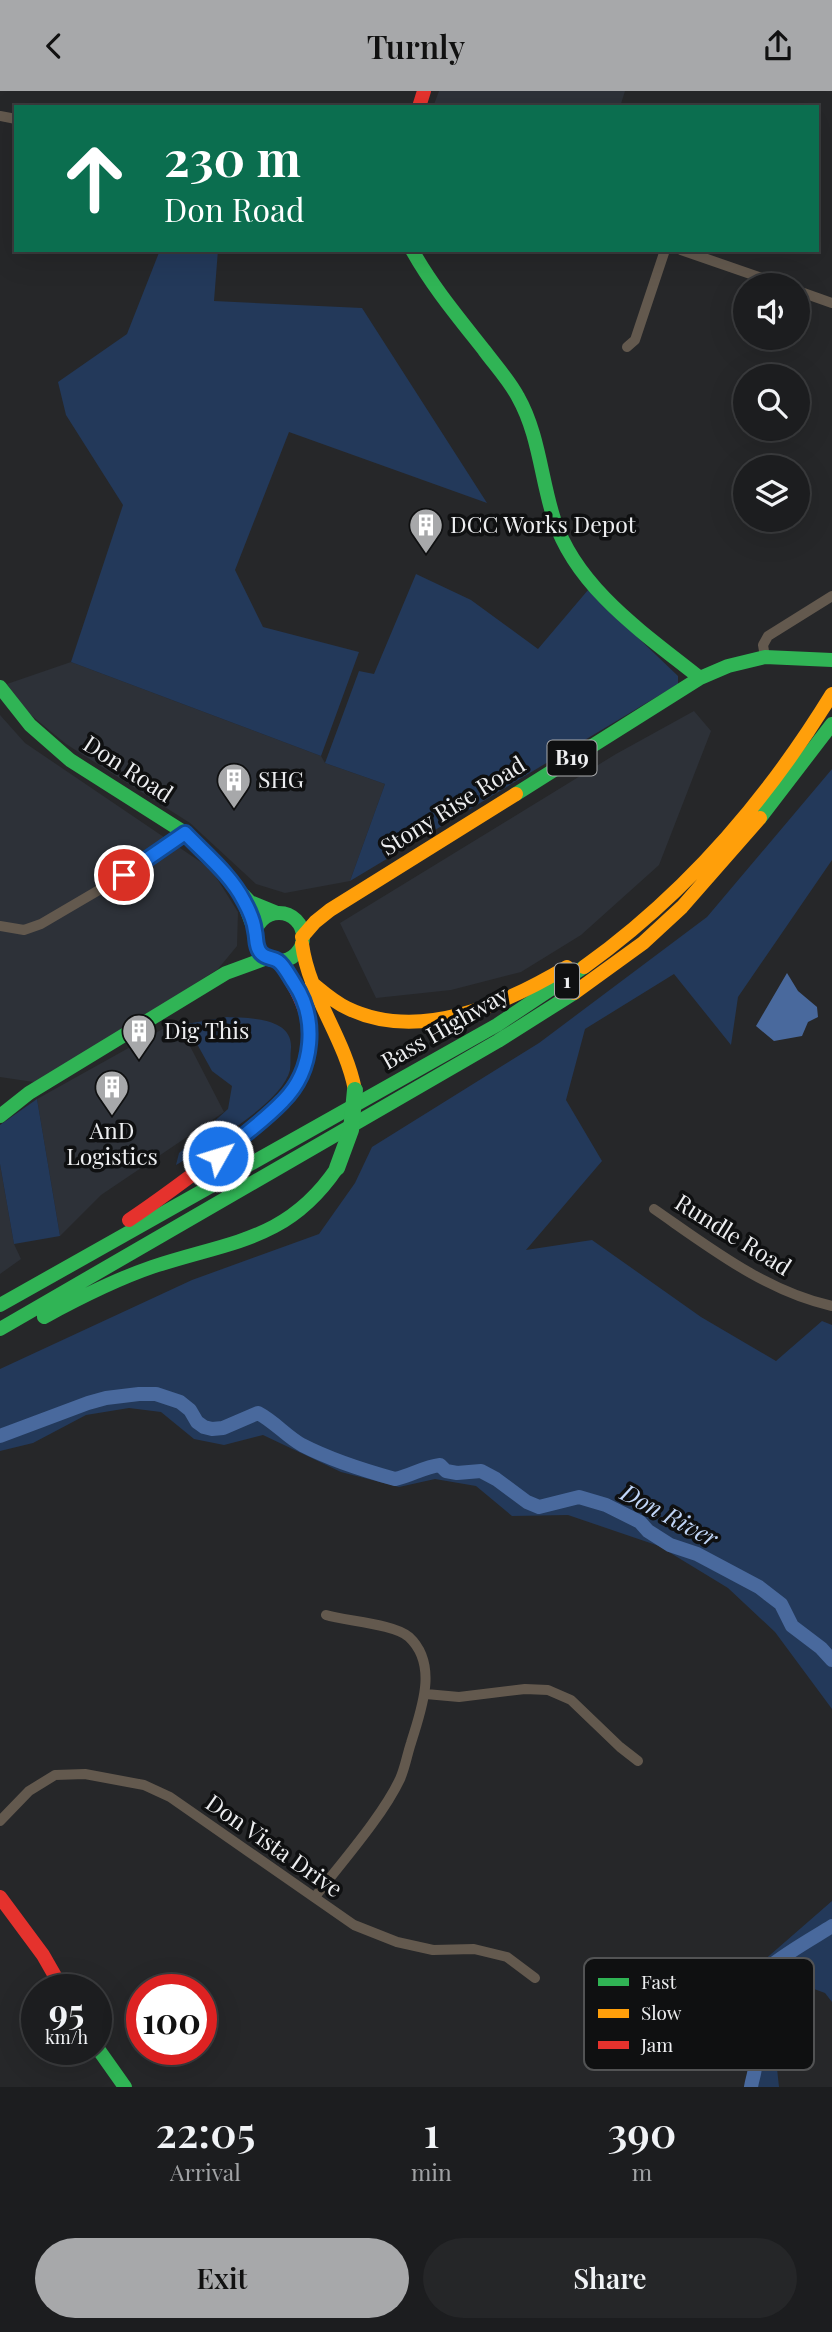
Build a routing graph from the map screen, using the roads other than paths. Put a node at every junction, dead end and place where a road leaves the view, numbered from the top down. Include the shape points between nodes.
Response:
1 (413, 252) edge
2 (664, 252) edge
3 (687, 252) edge
4 (747, 273) edge
5 (810, 295) edge
6 (832, 303) edge
7 (627, 347) dead end
8 (832, 596) edge
9 (765, 657) junction
10 (832, 660) edge
11 (700, 678) junction
12 (0, 687) edge
13 (832, 694) edge
14 (832, 724) edge
15 (185, 833) junction
16 (691, 876) junction
17 (235, 886) junction
18 (330, 910) junction
19 (285, 915) junction
20 (0, 926) edge
21 (255, 937) junction
22 (302, 940) junction
23 (272, 959) junction
24 (226, 973) junction
25 (312, 983) junction
26 (0, 1116) edge
27 (654, 1209) dead end
28 (0, 1305) edge
29 (832, 1306) edge
30 (0, 1329) edge
31 (0, 1340) edge
32 (326, 1615) dead end
33 (426, 1694) junction
34 (638, 1761) dead end
35 (0, 1821) edge
36 (0, 1897) edge
37 (315, 1897) junction
38 (54, 1974) edge
39 (535, 1978) dead end
40 (107, 2065) edge
41 (125, 2087) edge

1 - 11 main road via 520,400 531,427 545,494 576,567
2 - 7 street via 635,340
3 - 4 street
5 - 6 street
8 - 9 street via 768,636 763,645
9 - 10 main road, Stony Rise Road / B19
9 - 11 main road, Stony Rise Road / B19
11 - 18 main road, Stony Rise Road / B19
12 - 15 main road, Don Road via 30,725 70,760
13 - 16 main road, Bass Highway / 1 via 764,794
14 - 30 main road, Bass Highway / 1 via 769,808 682,907 593,980 498,1041
15 - 17 main road, Don Road
15 - 20 street via 145,863 41,925 24,930
16 - 25 main road via 542,983 481,1010 437,1018 373,1017 340,1005
16 - 28 main road, Bass Highway / 1 via 622,940 531,1005
17 - 19 main road, Don Road via 250,902
17 - 21 main road, Don Road
18 - 19 main road, Stony Rise Road / B19 via 311,916
18 - 22 main road, Stony Rise Road / B19
19 - 21 main road, B19 via 264,918
19 - 22 main road via 299,924
21 - 23 main road via 260,951
21 - 24 main road, B19 via 246,956
22 - 23 main road, B19 via 290,958
22 - 25 main road via 302,958
23 - 24 main road, B19
23 - 28 main road via 295,984 310,1028 305,1064 285,1100 158,1201
24 - 26 main road, B19 via 29,1093
25 - 31 main road, bridge via 350,1066 355,1090 347,1149 324,1188 286,1221 256,1236 95,1289
27 - 29 street, Rundle Road via 756,1276
32 - 33 street via 408,1635 422,1656
33 - 34 street via 459,1697 548,1690 571,1700
33 - 37 street via 400,1779
35 - 37 street, Don Vista Drive via 29,1791 55,1775 85,1774 144,1786 170,1797
36 - 38 main road
37 - 39 street, Don Vista Drive via 354,1924 397,1942 507,1957
40 - 41 main road

